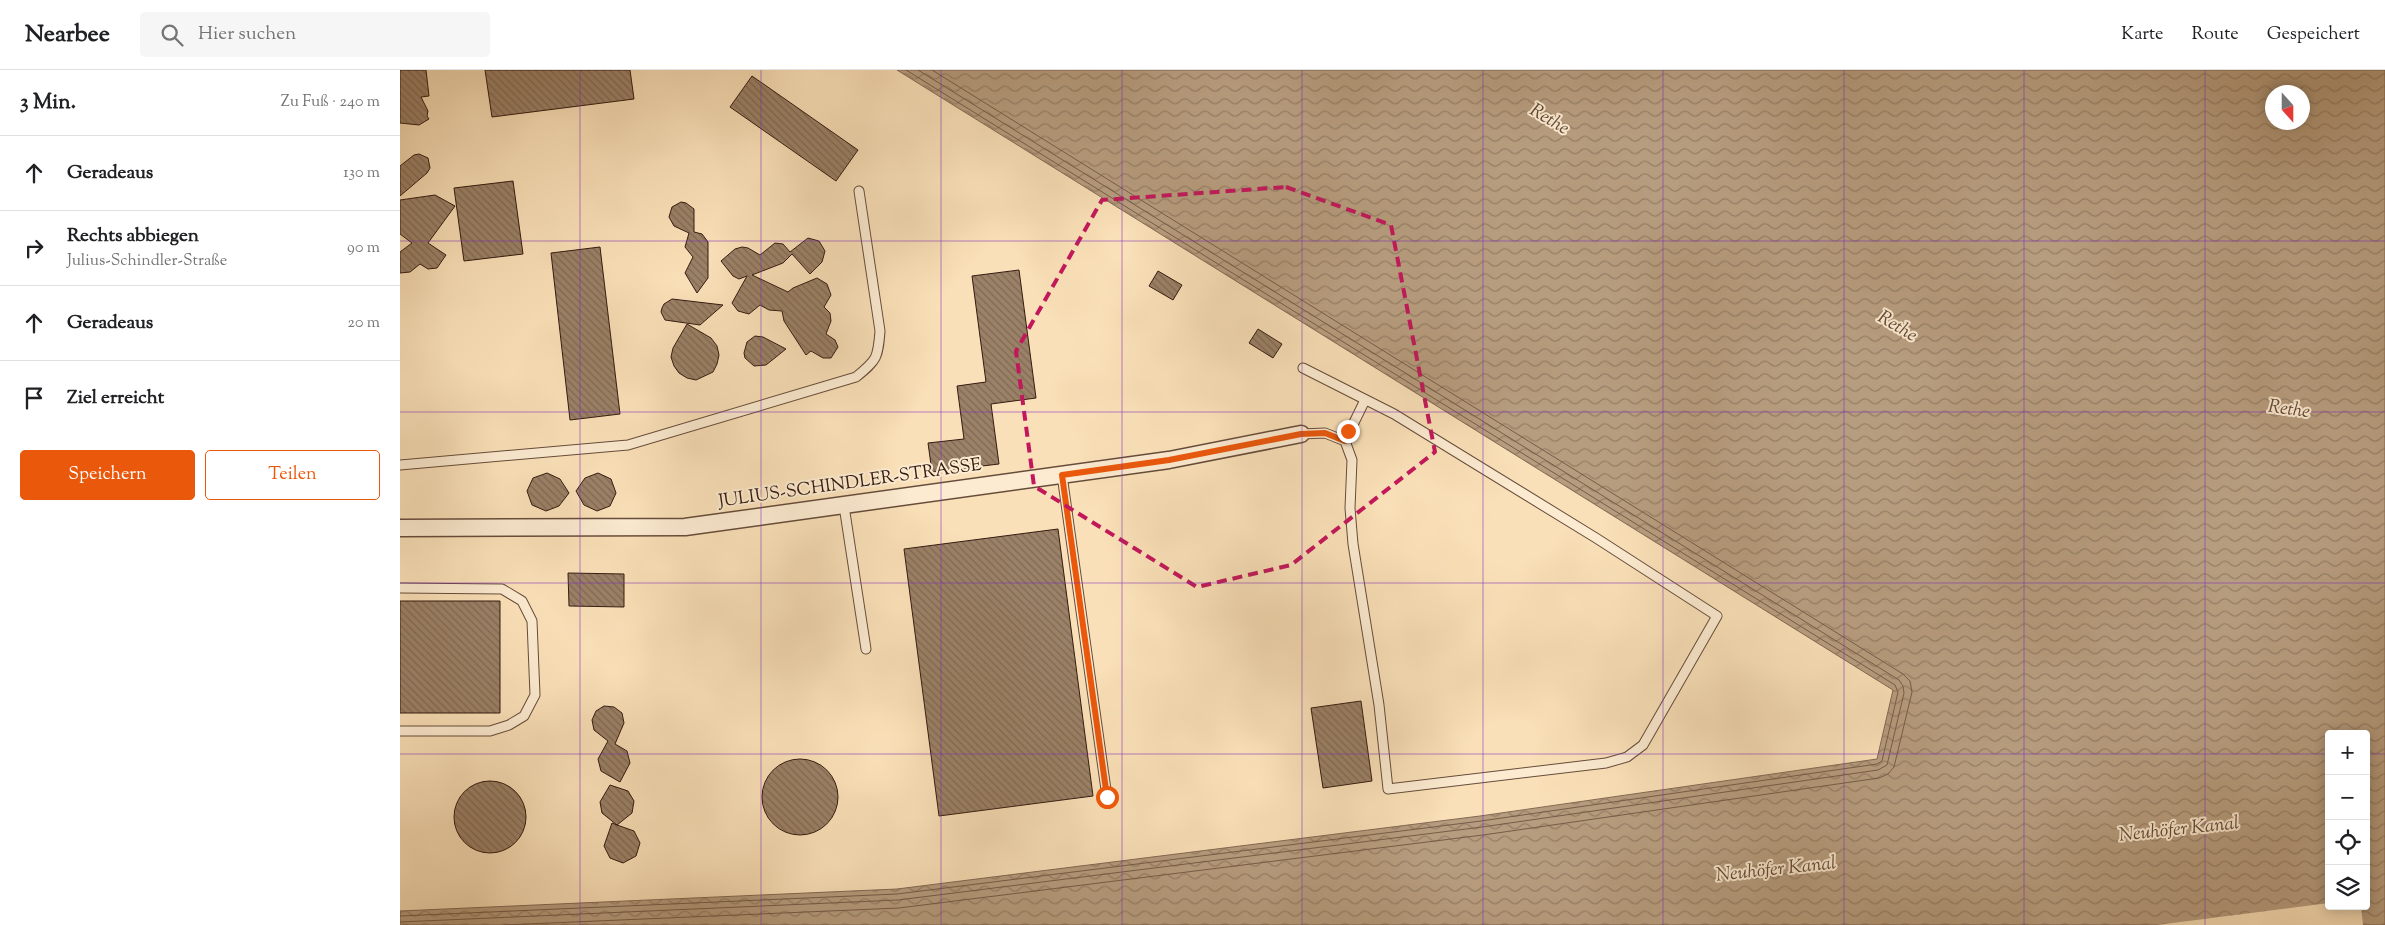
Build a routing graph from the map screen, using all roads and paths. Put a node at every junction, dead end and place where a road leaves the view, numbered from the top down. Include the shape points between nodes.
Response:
1 (859, 191) dead end
2 (1303, 368) dead end
3 (1365, 400) junction
4 (1301, 434) joint
5 (1345, 441) junction
6 (400, 465) edge
7 (1062, 475) junction
8 (844, 506) junction
9 (400, 528) edge
10 (400, 588) edge
11 (866, 649) dead end
12 (400, 731) edge
13 (1107, 797) dead end

1 - 6 lane via 880,331 873,364 856,377 628,446
2 - 3 lane
3 - 5 lane
3 - 5 lane via 1402,419 1718,616 1644,745 1627,757 1606,763 1388,789 1379,705 1353,544 1350,508 1352,460
4 - 5 lane via 1325,433
4 - 7 street, JULIUS-SCHINDLER-STRASSE via 1169,460
7 - 8 street, JULIUS-SCHINDLER-STRASSE
7 - 13 lane
8 - 9 street, JULIUS-SCHINDLER-STRASSE via 685,527
8 - 11 lane
10 - 12 lane via 502,589 522,601 532,621 535,695 524,716 490,731

